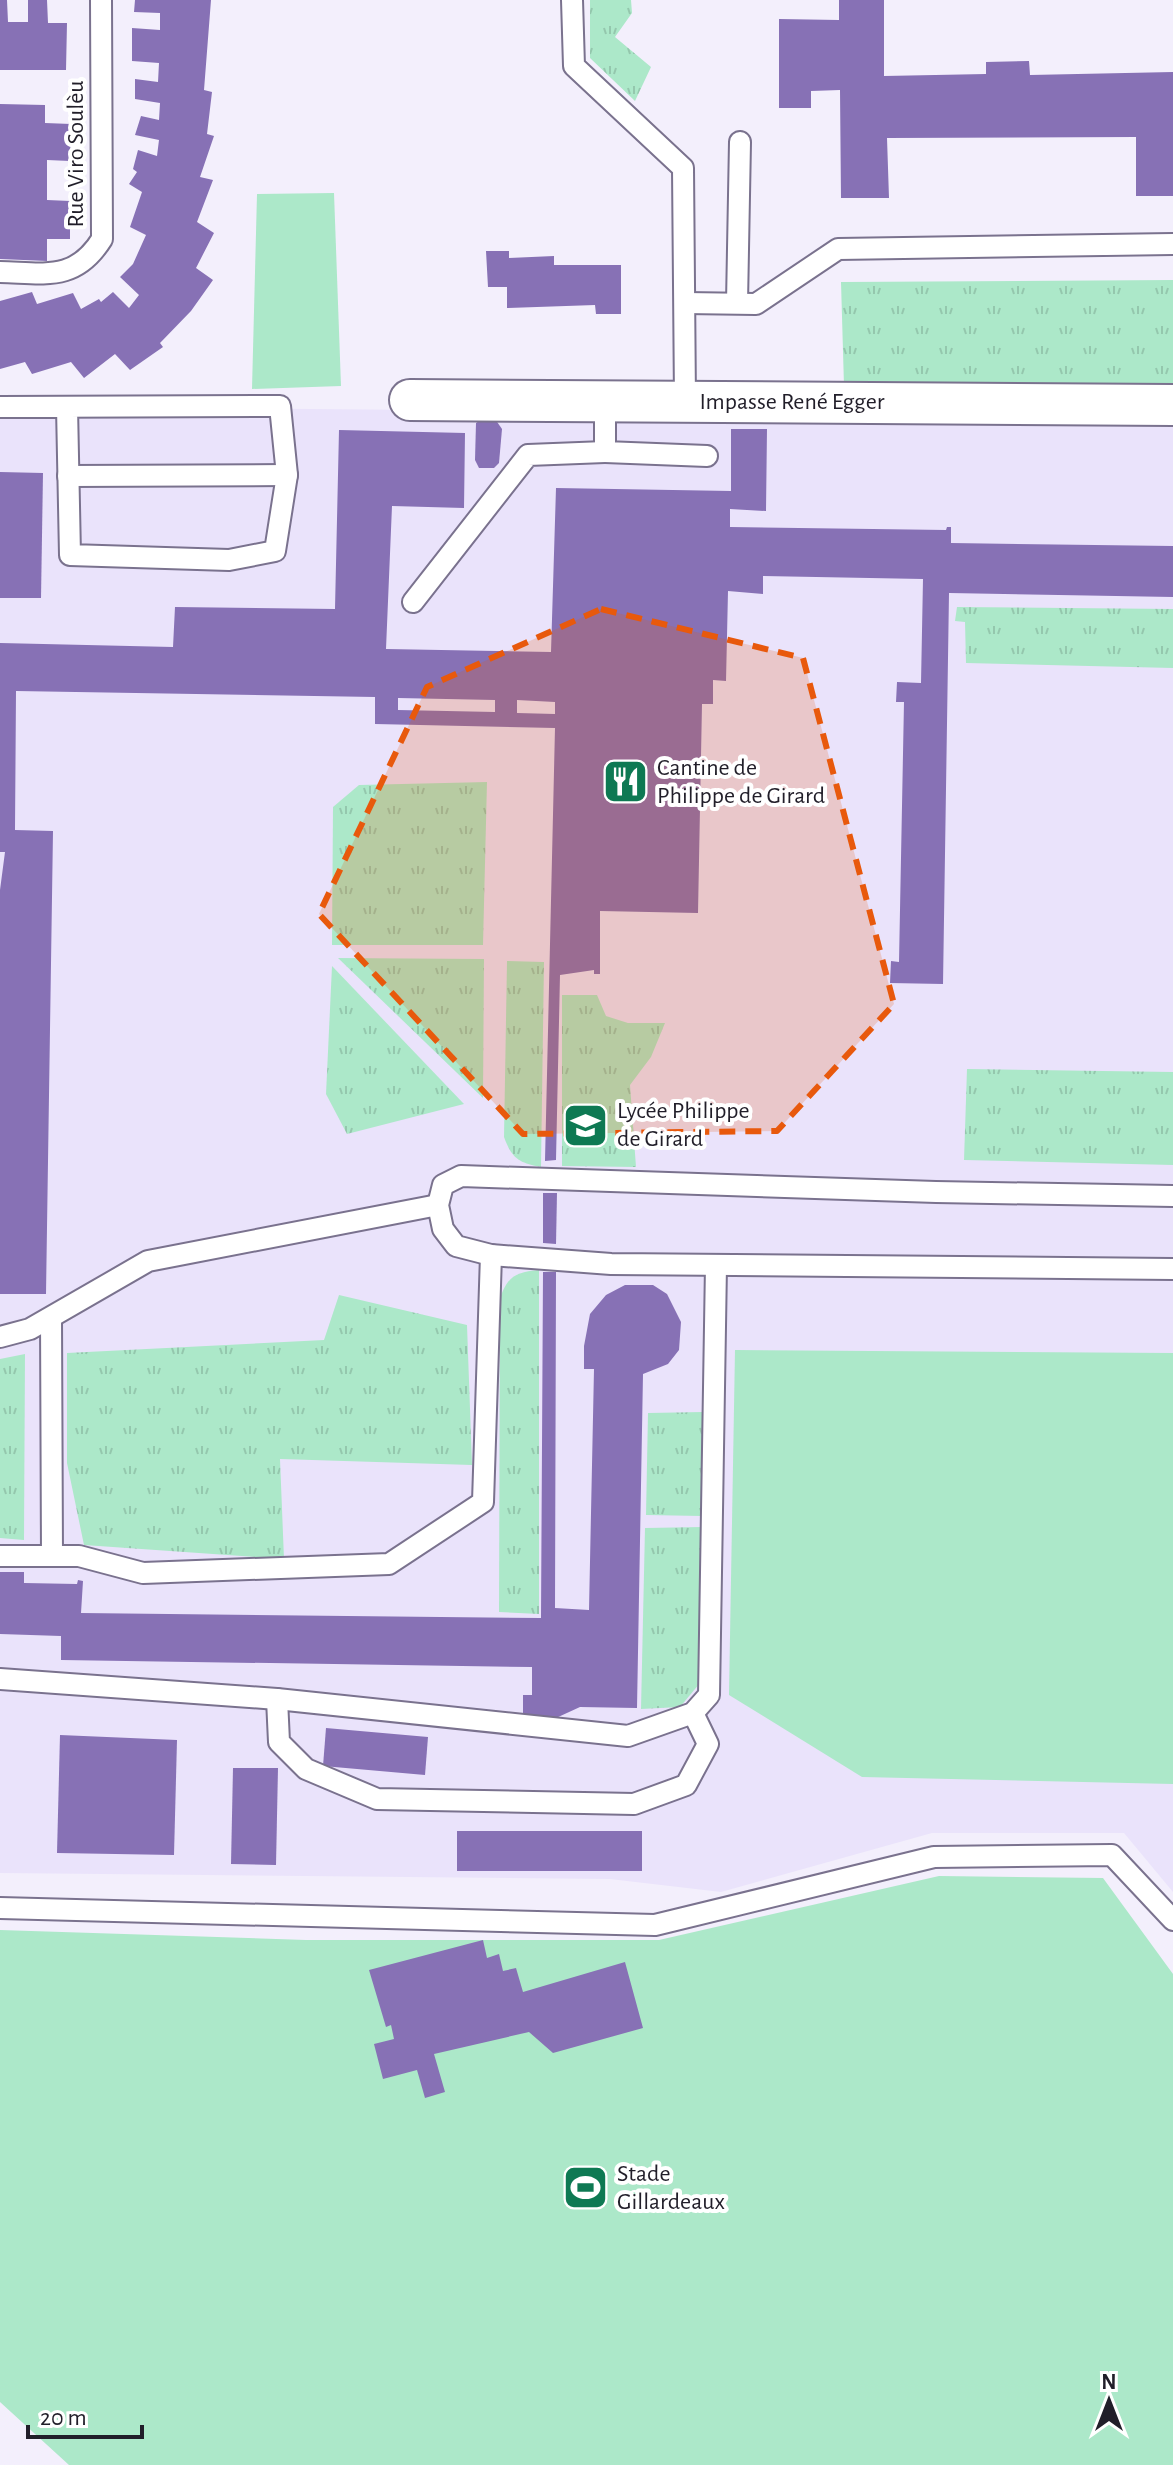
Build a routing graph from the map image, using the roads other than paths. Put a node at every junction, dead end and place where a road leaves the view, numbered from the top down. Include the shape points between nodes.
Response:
1 (101, 0) edge
2 (572, 0) edge
3 (740, 142) dead end
4 (1173, 244) edge
5 (0, 272) edge
6 (685, 303) junction
7 (737, 303) junction
8 (410, 400) dead end
9 (605, 401) junction
10 (685, 401) junction
11 (1173, 405) edge
12 (0, 407) edge
13 (67, 407) junction
14 (605, 452) junction
15 (707, 456) dead end
16 (287, 475) junction
17 (68, 476) junction
18 (413, 602) dead end
19 (1173, 1196) edge
20 (438, 1205) junction
21 (491, 1255) junction
22 (716, 1265) junction
23 (1173, 1269) edge
24 (51, 1318) junction
25 (0, 1337) edge
26 (0, 1556) edge
27 (52, 1556) junction
28 (0, 1679) edge
29 (277, 1699) junction
30 (693, 1713) junction
31 (0, 1908) edge
32 (1173, 1920) edge

1 - 5 lane, Rue Viro Soulèu via 102,239 89,260 63,273
2 - 6 lane via 574,66 683,168
3 - 7 lane
4 - 7 lane via 838,249 756,304
6 - 7 lane
6 - 10 lane
8 - 9 street, Impasse René Egger
9 - 10 street, Impasse René Egger
9 - 14 lane
10 - 11 street, Impasse René Egger
12 - 13 lane
13 - 16 lane via 280,406
13 - 17 lane
14 - 15 lane
14 - 18 lane via 528,455
16 - 17 lane
16 - 17 lane via 275,551 229,560 70,555
19 - 20 lane via 461,1176 443,1185
20 - 21 lane via 443,1229 456,1246
20 - 24 lane via 148,1261
21 - 22 lane
21 - 27 lane via 483,1502 389,1564 143,1573 79,1556
22 - 23 lane
22 - 30 lane via 709,1695
24 - 25 lane
24 - 27 lane
26 - 27 lane
28 - 29 lane
29 - 30 lane via 628,1736
29 - 30 lane via 279,1742 306,1769 377,1799 634,1804 686,1785 708,1744
31 - 32 lane via 655,1925 934,1857 1112,1855

